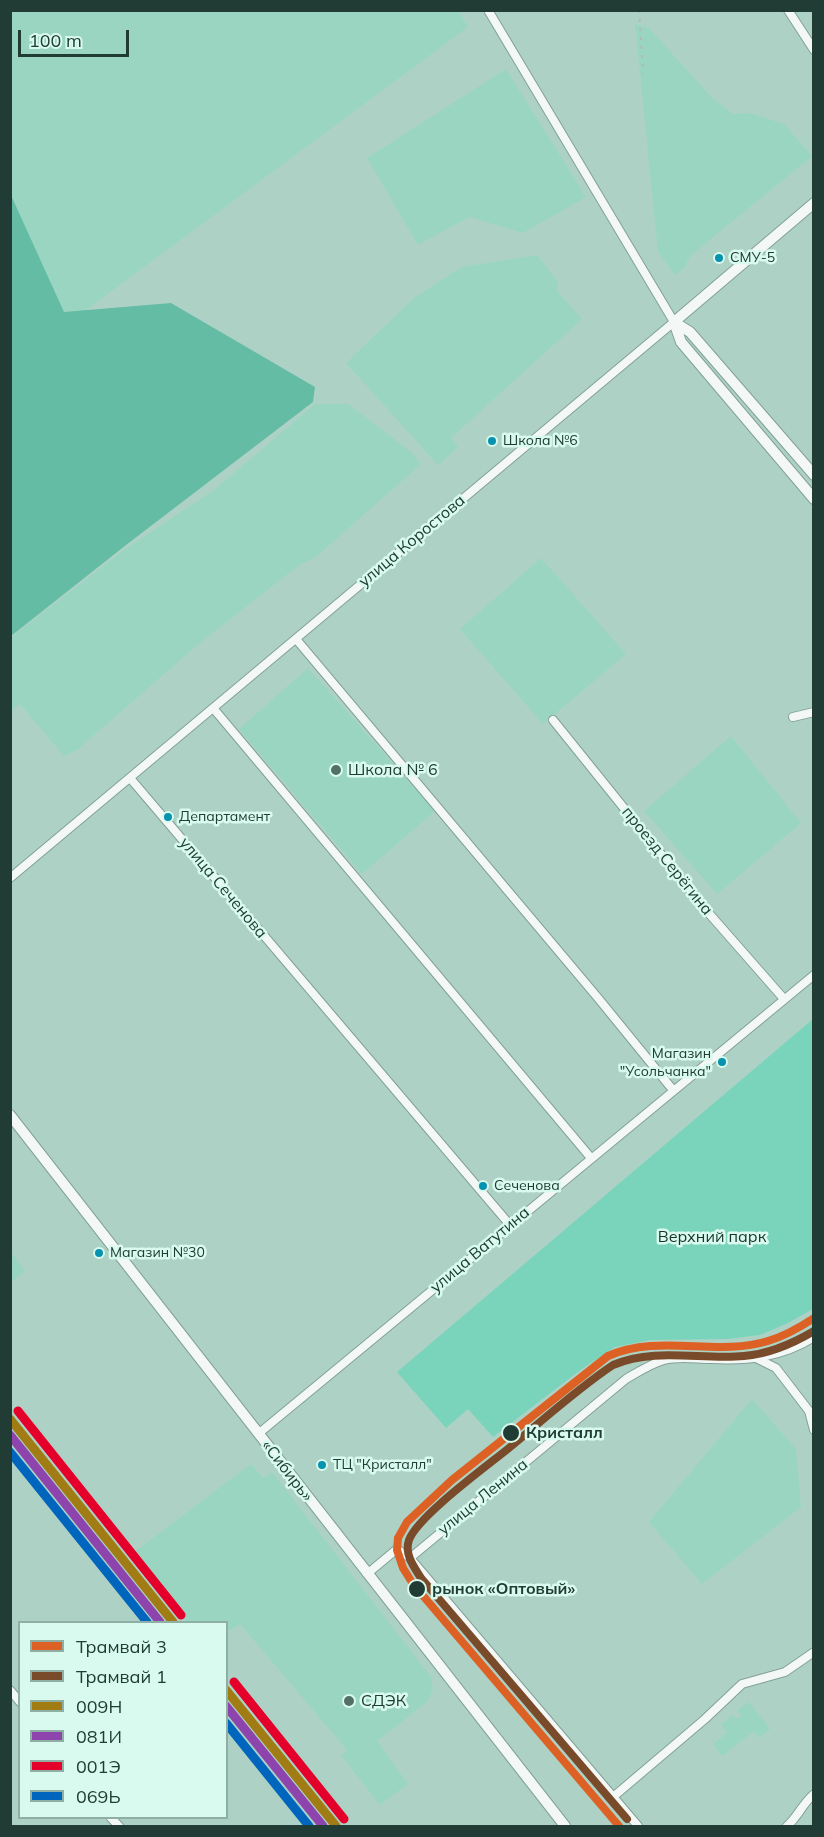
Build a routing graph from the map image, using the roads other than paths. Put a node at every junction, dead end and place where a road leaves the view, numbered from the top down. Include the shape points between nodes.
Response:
1 (488, 10) edge
2 (788, 10) edge
3 (813, 50) edge
4 (813, 203) edge
5 (674, 322) junction
6 (813, 475) edge
7 (813, 499) edge
8 (296, 639) junction
9 (213, 708) junction
10 (813, 712) edge
11 (793, 717) dead end
12 (553, 720) dead end
13 (130, 778) junction
14 (10, 878) edge
15 (813, 975) edge
16 (784, 999) junction
17 (673, 1090) junction
18 (10, 1115) edge
19 (591, 1158) junction
20 (510, 1225) junction
21 (813, 1337) edge
22 (756, 1358) junction
23 (813, 1430) edge
24 (258, 1434) junction
25 (410, 1558) junction
26 (367, 1574) junction
27 (813, 1652) edge
28 (813, 1794) edge
29 (613, 1797) junction
30 (565, 1827) edge
31 (638, 1827) edge
32 (787, 1827) edge

1 - 5 street
2 - 3 street
4 - 5 main road, улица Коростова
5 - 6 main road via 690,332
5 - 7 main road via 681,342
5 - 8 street, улица Коростова
8 - 9 street, улица Коростова
8 - 17 street
9 - 13 street, улица Коростова
9 - 19 street
10 - 11 street
12 - 16 street, проезд Серёгина via 706,910
13 - 14 street, улица Коростова
13 - 20 street, улица Сеченова
15 - 16 street, улица Ватутина
16 - 17 street, улица Ватутина
17 - 19 street, улица Ватутина
18 - 24 main road, «Сибирь»
19 - 20 street, улица Ватутина
20 - 24 street, улица Ватутина
21 - 22 street, улица Ленина via 777,1355
22 - 23 street via 776,1368 809,1411
22 - 25 street, улица Ленина via 666,1359 626,1379
24 - 26 main road, «Сибирь»
25 - 26 street via 397,1549
25 - 29 street
26 - 30 main road, «Сибирь»
27 - 29 street via 785,1672 742,1684
28 - 32 street
29 - 31 street

